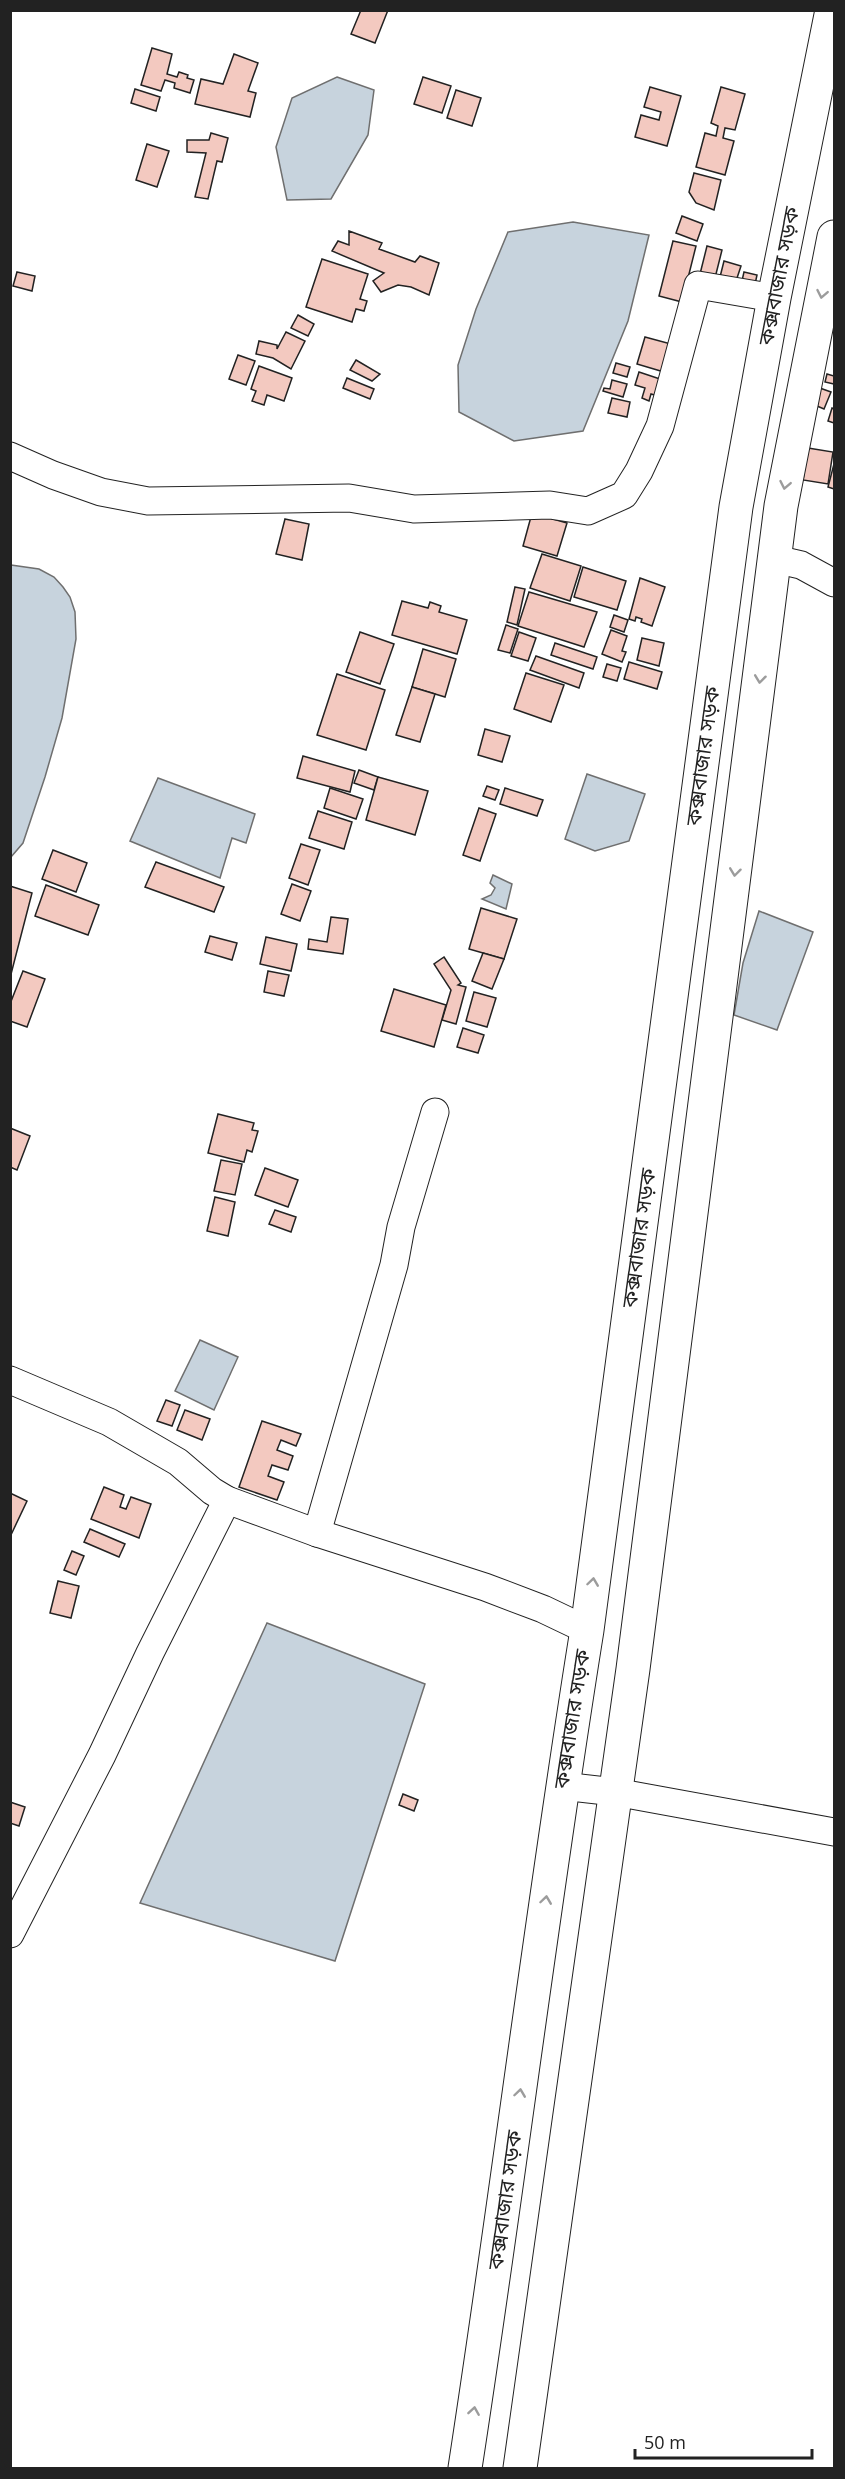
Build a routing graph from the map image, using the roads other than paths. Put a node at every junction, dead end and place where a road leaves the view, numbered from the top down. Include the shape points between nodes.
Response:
1 (832, 10) edge
2 (834, 237) edge
3 (774, 298) junction
4 (10, 456) edge
5 (776, 559) junction
6 (834, 583) edge
7 (435, 1112) dead end
8 (10, 1380) edge
9 (227, 1500) junction
10 (317, 1533) junction
11 (586, 1630) junction
12 (562, 1786) junction
13 (615, 1792) junction
14 (834, 1832) edge
15 (10, 1934) edge
16 (465, 2469) edge
17 (520, 2469) edge

1 - 3 highway, কক্সবাজার সড়ক
2 -> 5 highway via 781,506
3 - 4 street via 698,285 660,426 639,471 624,495 588,512 550,505 414,509 349,498 148,501 101,492
11 -> 3 highway, কক্সবাজার সড়ক via 730,546
5 - 6 street via 801,565
5 -> 13 highway
7 - 10 street
8 - 9 street via 109,1422 178,1462
9 - 10 street
9 - 15 street
10 - 11 street via 485,1587
11 - 12 highway, কক্সবাজার সড়ক
12 - 13 street
16 -> 12 highway, কক্সবাজার সড়ক
13 - 14 street
13 - 17 highway

